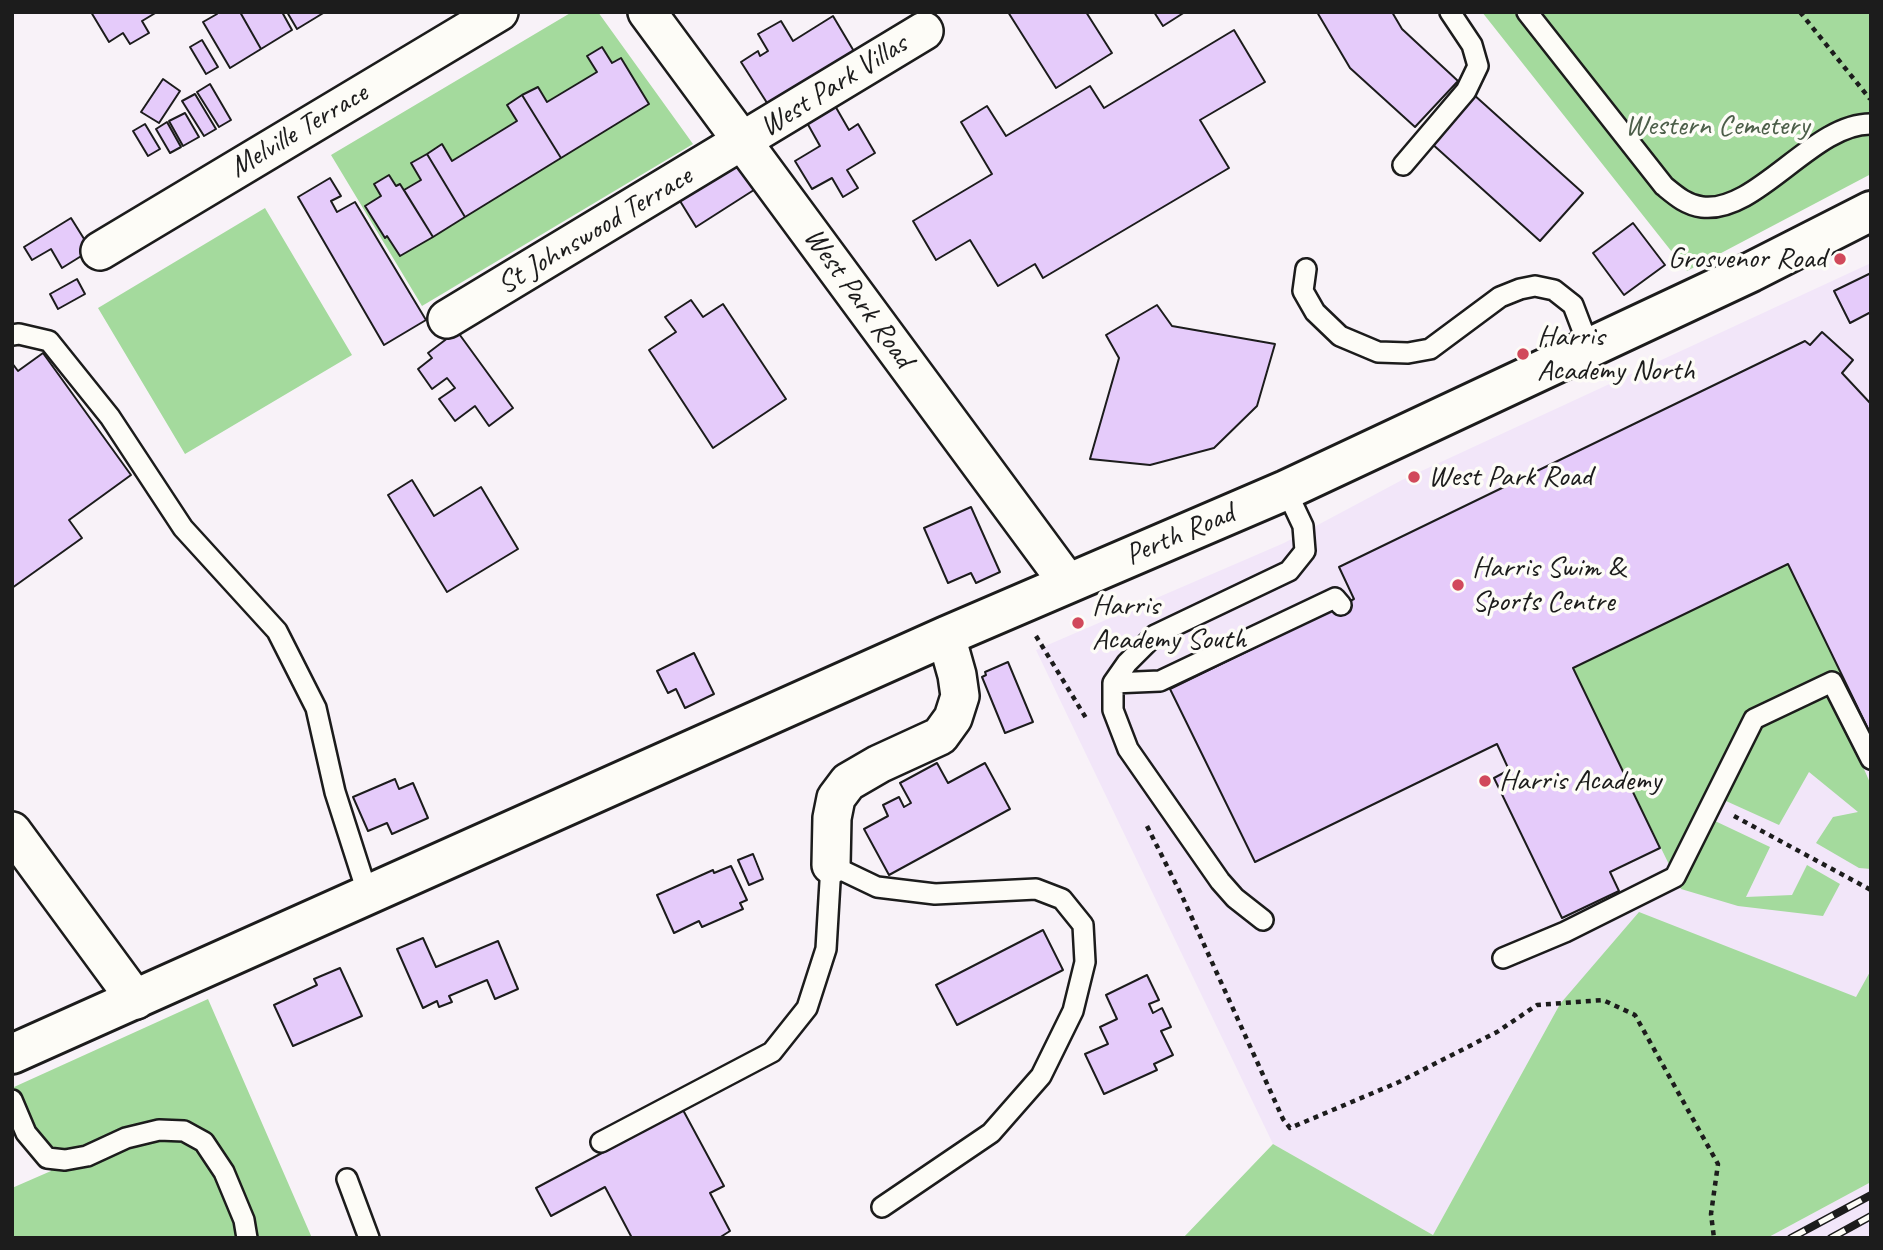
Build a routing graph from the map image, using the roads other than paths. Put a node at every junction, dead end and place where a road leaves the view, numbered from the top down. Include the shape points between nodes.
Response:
1 (499, 12) edge
2 (1450, 12) edge
3 (1527, 12) edge
4 (651, 13) edge
5 (924, 31) dead end
6 (1871, 124) edge
7 (743, 142) junction
8 (1403, 165) dead end
9 (1871, 211) edge
10 (100, 251) dead end
11 (1306, 269) dead end
12 (447, 319) dead end
13 (12, 335) edge
14 (1589, 347) junction
15 (1286, 490) junction
16 (1068, 583) junction
17 (1341, 605) dead end
18 (952, 634) junction
19 (1113, 683) junction
20 (1871, 759) edge
21 (12, 831) edge
22 (831, 865) junction
23 (368, 895) junction
24 (1263, 920) dead end
25 (1503, 958) dead end
26 (136, 1000) junction
27 (12, 1054) edge
28 (12, 1100) edge
29 (601, 1142) dead end
30 (347, 1178) dead end
31 (881, 1207) dead end
32 (247, 1238) edge
33 (369, 1238) edge

1 - 10 street, Melville Terrace
2 - 8 lane via 1472,45 1478,66 1466,91
3 - 6 lane via 1664,186 1692,204 1726,204 1830,136
4 - 7 street, West Park Road
5 - 7 street, West Park Villas
7 - 12 street, St Johnswood Terrace
7 - 16 street, West Park Road
9 - 14 street, Perth Road
11 - 14 lane via 1303,291 1315,312 1340,336 1378,352 1430,349 1500,297 1535,286 1554,290 1573,305
13 - 23 lane via 49,341 110,417 183,528 277,631 316,708 335,792
14 - 15 street, Perth Road
15 - 16 street, Perth Road
15 - 19 lane via 1303,526 1306,551 1289,571 1155,635
16 - 18 street, Perth Road
17 - 19 lane via 1335,598 1160,681
18 - 22 street via 960,696 953,718 940,736 848,782 836,798
18 - 23 street, Perth Road
19 - 24 lane via 1113,710 1128,749 1220,881
20 - 25 lane via 1832,682 1754,719 1675,877
21 - 26 street
22 - 29 lane via 825,949 807,1008 772,1052
22 - 31 lane via 888,889 935,894 1036,889 1062,899 1083,925 1085,962 1073,1011 1041,1076 991,1133
23 - 26 street, Perth Road
26 - 27 street, Perth Road
28 - 32 lane via 26,1133 47,1157 87,1156 159,1129 184,1131 204,1142 224,1172
30 - 33 lane

